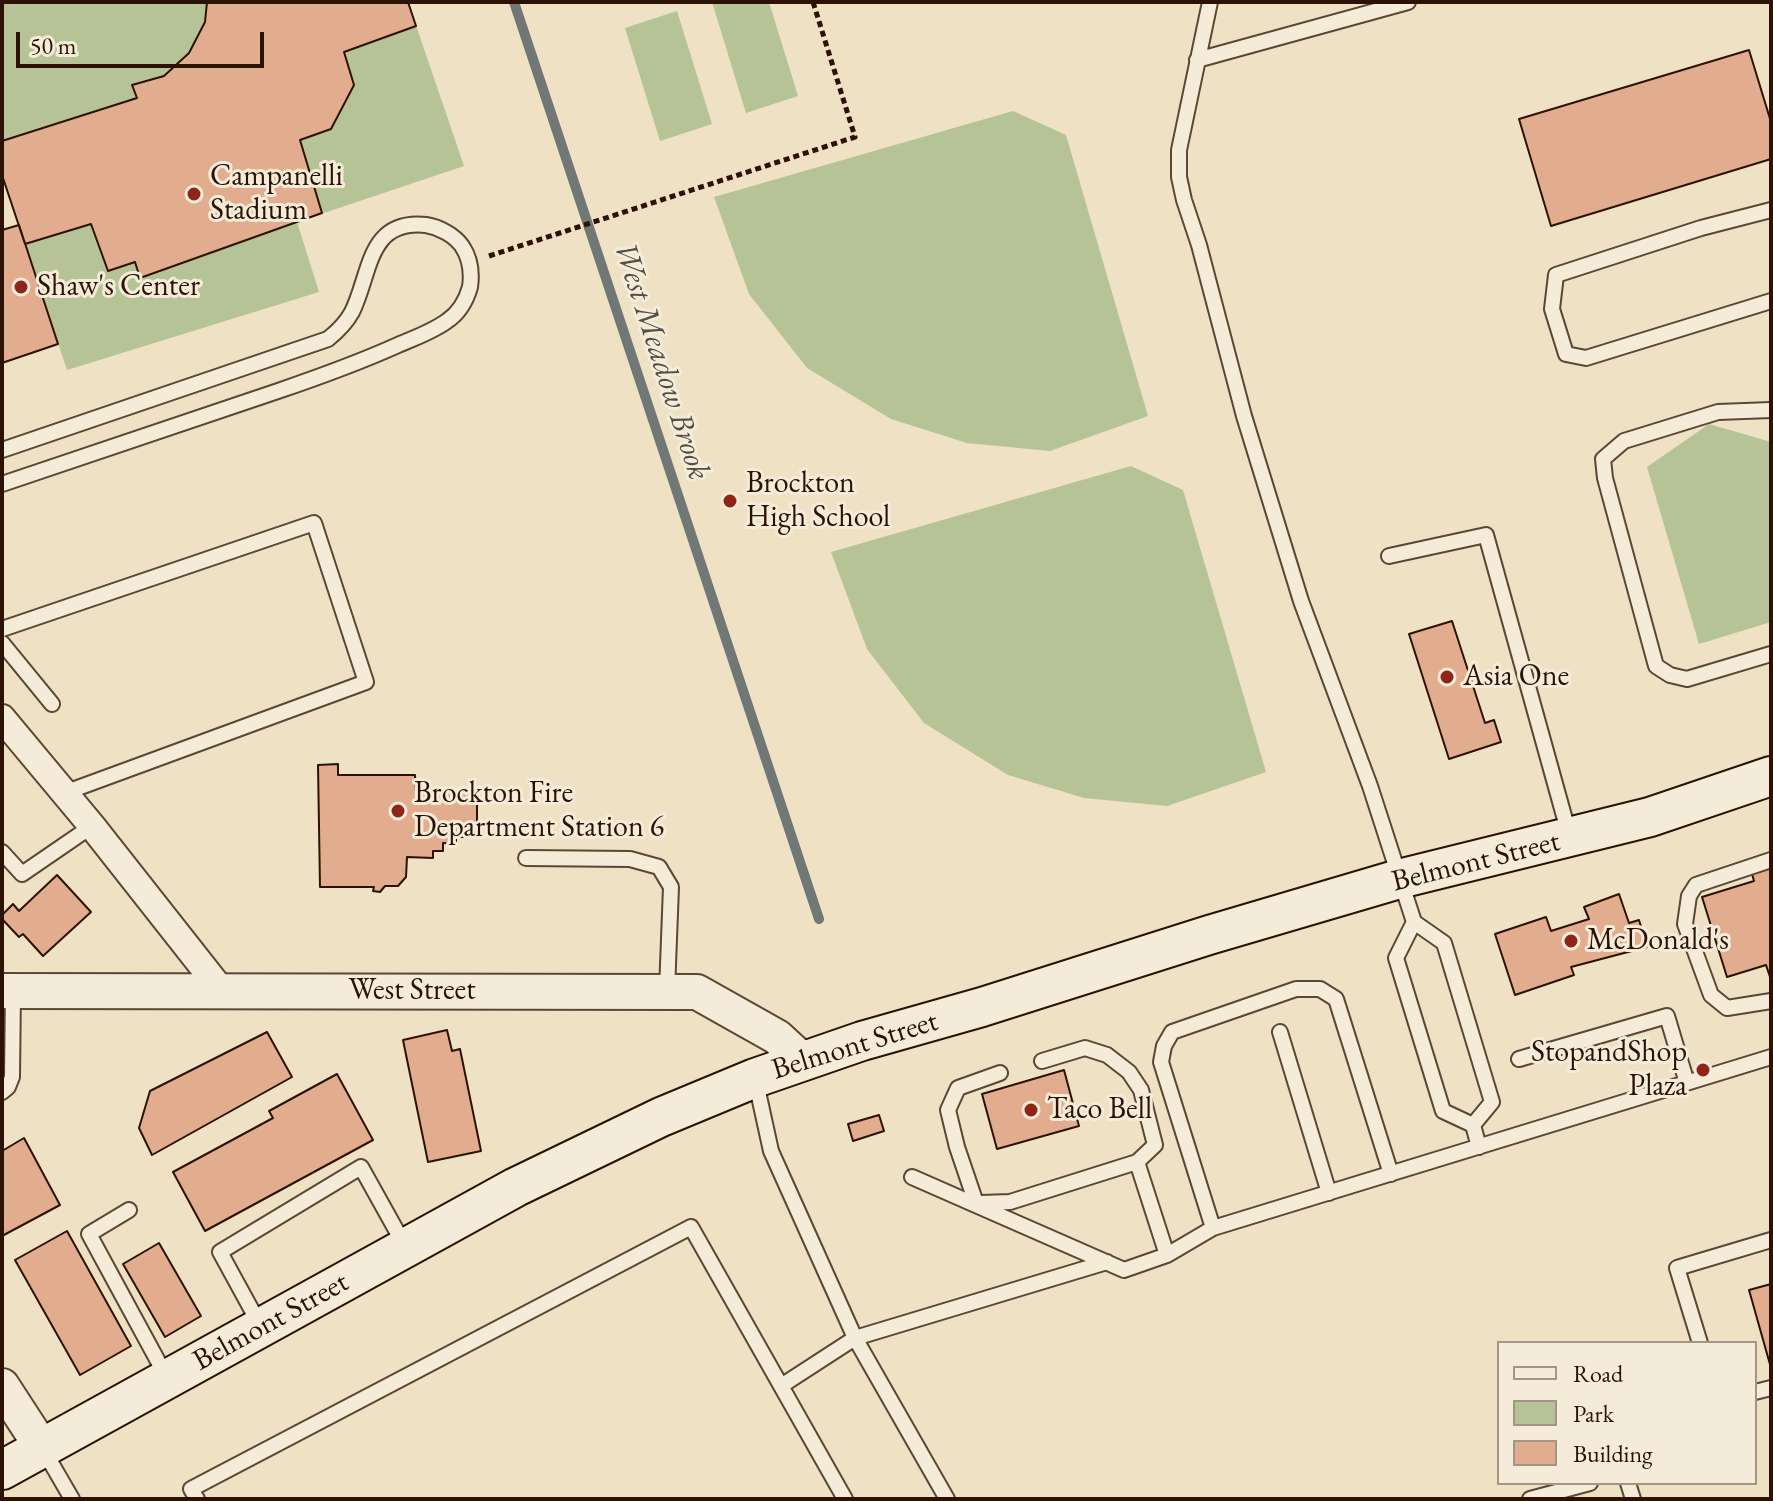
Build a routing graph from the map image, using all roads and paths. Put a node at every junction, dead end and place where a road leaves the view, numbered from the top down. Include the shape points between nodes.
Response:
1 (813, 2) edge
2 (1210, 2) edge
3 (1408, 2) edge
4 (1197, 60) junction
5 (1771, 210) edge
6 (469, 262) junction
7 (1771, 301) edge
8 (1771, 410) edge
9 (2, 450) edge
10 (2, 484) edge
11 (1389, 556) dead end
12 (2, 629) edge
13 (2, 643) edge
14 (1771, 654) edge
15 (52, 704) dead end
16 (2, 718) edge
17 (1771, 776) edge
18 (64, 793) junction
19 (92, 826) junction
20 (1570, 838) junction
21 (2, 852) edge
22 (526, 858) dead end
23 (1771, 860) edge
24 (1399, 879) junction
25 (1414, 922) junction
26 (8, 991) edge
27 (222, 991) junction
28 (667, 992) junction
29 (1771, 1001) edge
30 (1280, 1032) dead end
31 (1771, 1057) edge
32 (1519, 1059) dead end
33 (802, 1060) junction
34 (1042, 1061) dead end
35 (1000, 1073) dead end
36 (755, 1078) junction
37 (1687, 1083) junction
38 (2, 1092) edge
39 (1473, 1125) junction
40 (1479, 1147) junction
41 (1137, 1162) junction
42 (1391, 1174) junction
43 (912, 1177) dead end
44 (1329, 1193) junction
45 (976, 1203) junction
46 (129, 1210) dead end
47 (1213, 1228) junction
48 (1771, 1240) edge
49 (405, 1246) junction
50 (1167, 1255) junction
51 (1107, 1262) junction
52 (262, 1328) junction
53 (855, 1338) junction
54 (1699, 1341) edge
55 (168, 1380) junction
56 (2, 1386) edge
57 (781, 1386) junction
58 (43, 1449) junction
59 (2, 1470) edge
60 (1582, 1485) edge
61 (72, 1499) edge
62 (197, 1499) edge
63 (845, 1499) edge
64 (947, 1499) edge
65 (1530, 1499) edge

1 - 6 path via 855,137
2 - 4 lane
3 - 4 lane
4 - 24 lane via 1179,150 1184,200 1281,540
5 - 7 lane via 1556,275 1552,309 1566,354 1586,358
6 - 9 lane via 449,234 432,226 397,229 371,254 353,310 328,339
6 - 10 lane via 468,295 460,310 432,330 351,366
8 - 14 lane via 1718,412 1624,441 1603,459 1656,666 1687,679
11 - 20 lane via 1486,535
12 - 18 lane via 314,523 366,682
13 - 15 lane
16 - 18 street
17 - 20 main road, Belmont Street
18 - 19 street
19 - 21 lane via 22,874
19 - 27 street
20 - 24 main road, Belmont Street
22 - 28 lane via 630,859 659,867 671,887
23 - 29 lane via 1696,885 1685,924 1711,995 1727,1008
24 - 25 lane
24 - 33 main road, Belmont Street
25 - 39 lane via 1444,943 1492,1102
25 - 39 lane via 1396,958 1443,1111
26 - 27 street, West Street
26 - 38 lane via 12,1077
27 - 28 street, West Street
28 - 33 street, West Street via 697,992 777,1037
30 - 44 lane
31 - 37 lane
32 - 37 lane via 1667,1016
33 - 36 main road, Belmont Street
34 - 41 lane via 1085,1048 1107,1055 1129,1072 1141,1090 1155,1145
35 - 45 lane via 958,1088 948,1110
36 - 49 main road, Belmont Street via 588,1151
36 - 53 lane via 771,1151
37 - 40 lane
39 - 40 lane
40 - 42 lane
41 - 45 lane via 1010,1202
41 - 50 lane
42 - 44 lane
42 - 47 lane via 1336,999 1320,989 1296,989 1172,1032 1164,1046 1161,1062
43 - 45 lane
44 - 47 lane
45 - 51 lane
46 - 55 lane via 89,1234
47 - 50 lane
48 - 54 lane via 1677,1268
49 - 52 main road, Belmont Street
49 - 52 lane via 361,1167 220,1252
50 - 51 lane via 1124,1270
51 - 53 lane
52 - 55 main road, Belmont Street
53 - 57 lane
53 - 64 lane
55 - 58 main road, Belmont Street
56 - 58 street
57 - 62 lane via 691,1227 191,1489
57 - 63 lane
58 - 59 main road, Belmont Street
58 - 61 lane
60 - 65 lane

